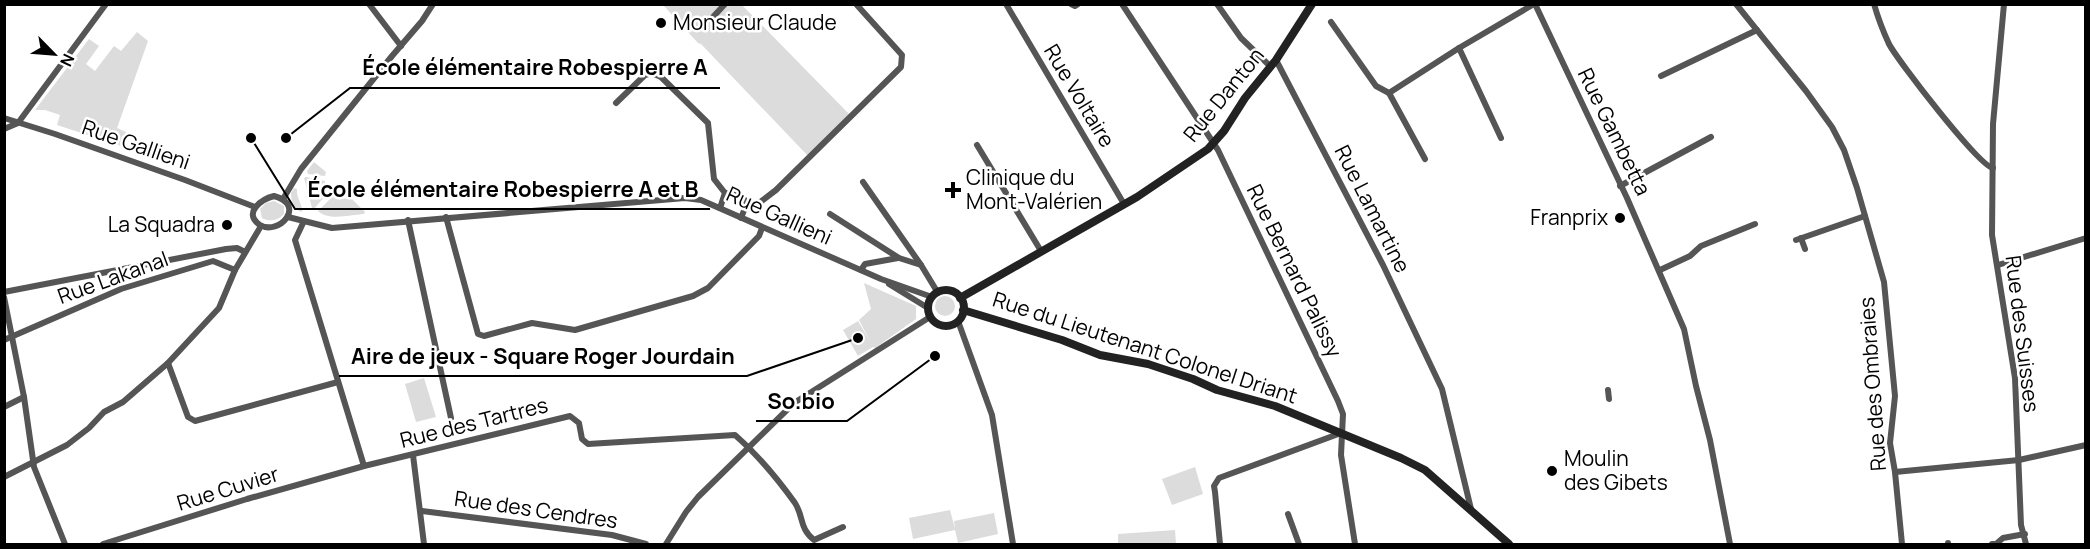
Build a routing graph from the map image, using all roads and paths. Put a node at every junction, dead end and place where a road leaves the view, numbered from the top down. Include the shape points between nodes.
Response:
1 (106, 4) edge
2 (369, 4) edge
3 (433, 4) edge
4 (725, 4) edge
5 (856, 4) edge
6 (1006, 4) edge
7 (1071, 4) edge
8 (1078, 4) edge
9 (1122, 4) edge
10 (1217, 4) edge
11 (1312, 4) edge
12 (1534, 4) edge
13 (1736, 4) edge
14 (1874, 4) edge
15 (2004, 4) edge
16 (713, 17) dead end
17 (1331, 22) dead end
18 (1757, 30) junction
19 (401, 46) junction
20 (1459, 48) junction
21 (1273, 63) junction
22 (1661, 76) dead end
23 (1389, 93) junction
24 (616, 103) dead end
25 (4, 118) edge
26 (18, 123) junction
27 (4, 129) edge
28 (1711, 137) dead end
29 (1501, 138) dead end
30 (1214, 143) junction
31 (977, 145) dead end
32 (1425, 159) dead end
33 (1993, 168) junction
34 (863, 182) dead end
35 (1620, 186) junction
36 (725, 193) junction
37 (284, 199) junction
38 (1124, 204) junction
39 (748, 206) junction
40 (255, 207) junction
41 (720, 208) junction
42 (830, 214) dead end
43 (1865, 216) junction
44 (288, 217) junction
45 (446, 218) junction
46 (741, 218) junction
47 (408, 220) junction
48 (303, 221) junction
49 (1755, 224) dead end
50 (261, 226) junction
51 (762, 228) junction
52 (2085, 238) edge
53 (1805, 249) dead end
54 (1041, 251) junction
55 (245, 252) junction
56 (898, 258) junction
57 (921, 265) junction
58 (1998, 266) junction
59 (235, 270) junction
60 (861, 270) junction
61 (1661, 273) junction
62 (880, 279) junction
63 (4, 295) edge
64 (935, 295) junction
65 (960, 298) junction
66 (963, 310) junction
67 (929, 312) junction
68 (958, 321) junction
69 (12, 336) junction
70 (4, 340) edge
71 (168, 363) junction
72 (338, 382) junction
73 (1608, 390) dead end
74 (24, 398) junction
75 (1609, 399) dead end
76 (4, 407) edge
77 (451, 418) dead end
78 (1342, 433) junction
79 (2085, 445) edge
80 (750, 447) junction
81 (413, 455) junction
82 (2019, 460) junction
83 (34, 461) junction
84 (364, 466) junction
85 (1895, 472) junction
86 (4, 477) edge
87 (1464, 482) junction
88 (1454, 494) junction
89 (1471, 510) junction
90 (422, 511) junction
91 (1288, 514) dead end
92 (843, 528) dead end
93 (2025, 534) junction
94 (65, 544) edge
95 (103, 544) edge
96 (424, 544) edge
97 (646, 544) edge
98 (666, 544) edge
99 (1013, 544) edge
100 (1220, 544) edge
101 (1299, 544) edge
102 (1356, 544) edge
103 (1509, 544) edge
104 (1730, 544) edge
105 (1902, 544) edge
106 (1992, 544) edge
107 (2026, 544) edge

1 - 26 street
2 - 19 street
3 - 19 street
4 - 16 street
5 - 39 street via 902,55 901,67 776,190
6 - 38 street, Rue Voltaire
7 - 8 street
9 - 30 street, Rue Bernard Palissy
10 - 21 street, Rue Lamartine via 1240,38
11 - 21 street, Rue Danton
12 - 20 street
12 - 35 street, Rue Gambetta
13 - 18 street, Rue des Ombraies
14 - 33 street via 1890,46 1965,144 1986,166
15 - 33 street, Rue des Suisses
17 - 23 street via 1376,86
18 - 22 street
18 - 43 street, Rue des Ombraies via 1832,127 1844,150
19 - 37 street via 301,169
20 - 23 street
20 - 29 street
21 - 30 street, Rue Danton
21 - 87 street, Rue Lamartine via 1383,266 1435,374
23 - 32 street
24 - 36 street via 645,75 661,76 708,123 714,178
25 - 26 street, Rue Gallieni
26 - 27 street
26 - 40 street, Rue Gallieni
28 - 35 street
30 - 38 street, Rue Danton
30 - 78 street, Rue Bernard Palissy via 1343,413
31 - 54 street
33 - 58 street, Rue des Suisses via 1992,235
34 - 57 street
35 - 61 street, Rue Gambetta
36 - 39 street via 741,195
36 - 41 street
37 - 40 street via 274,196
37 - 44 street via 290,211
38 - 54 street, Rue Danton
39 - 46 street
40 - 50 street via 254,216
41 - 45 street, Rue Gallieni via 685,198
41 - 46 street, Rue Gallieni
42 - 56 street
43 - 53 street via 1799,239
43 - 85 street, Rue des Ombraies via 1884,282 1895,396 1890,443
44 - 48 street, Rue Gallieni
44 - 50 street via 277,225
45 - 47 street, Rue Gallieni
45 - 51 street via 478,334 484,336 532,322 575,330 693,296 708,288 759,236
46 - 51 street, Rue Gallieni
47 - 48 street, Rue Gallieni via 332,228
47 - 77 street
48 - 72 street via 295,240
49 - 61 street via 1701,246
50 - 55 street
51 - 60 street, Rue Gallieni
52 - 58 street
54 - 65 street, Rue Danton
55 - 59 street
55 - 63 street via 226,249
56 - 57 street
56 - 60 street via 865,264
57 - 64 street
58 - 82 street, Rue des Suisses via 2015,378
59 - 69 street, Rue Lakanal via 213,261 121,289
59 - 71 street via 219,309
60 - 62 street, Rue Gallieni
61 - 104 street, Rue Gambetta via 1684,329
62 - 64 street, Rue Gallieni
62 - 67 street, Rue Gallieni
63 - 69 street
64 - 65 street via 950,291
64 - 67 street
65 - 66 street
66 - 68 street
66 - 78 street, Rue du Lieutenant Colonel Driant via 1100,355 1148,364
67 - 68 street via 935,323 943,326
67 - 80 street via 794,403
68 - 99 street via 992,415
69 - 70 street, Rue Lakanal
69 - 74 street
71 - 72 street via 188,417 195,421
71 - 83 street via 67,445
72 - 84 street
73 - 75 street
74 - 76 street
74 - 83 street
78 - 88 street, Rue du Lieutenant Colonel Driant via 1413,463
78 - 100 street via 1219,478 1214,486
78 - 102 street via 1341,455
79 - 82 street
80 - 81 street, Rue des Tartres via 735,435 588,444 582,439 579,423 570,416
80 - 92 street via 797,506 805,533 814,540
80 - 98 street via 698,498
81 - 84 street, Rue des Tartres
81 - 90 street
82 - 85 street
82 - 93 street, Rue des Suisses via 2021,525
83 - 86 street
83 - 94 street
84 - 95 street, Rue Cuvier
85 - 105 street, Rue des Ombraies
87 - 88 street
87 - 89 street, Rue Lamartine
88 - 89 street, Rue du Lieutenant Colonel Driant
89 - 103 street, Rue du Lieutenant Colonel Driant
90 - 96 street
90 - 97 street, Rue des Cendres
91 - 101 street
93 - 106 street
93 - 107 street, Rue des Suisses

